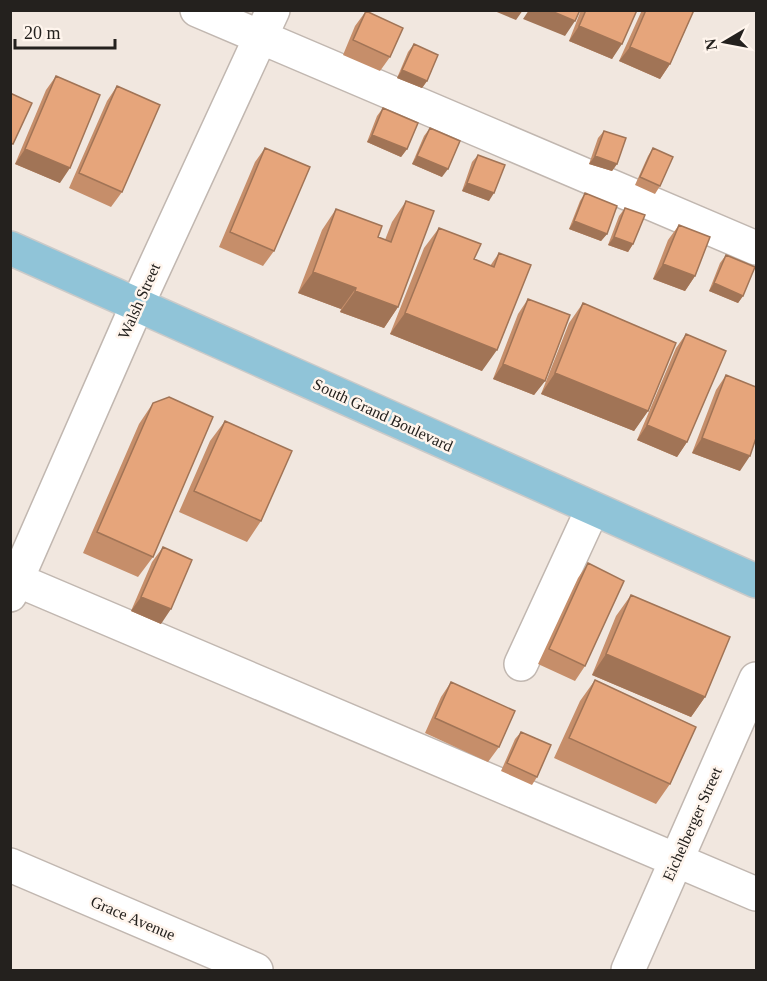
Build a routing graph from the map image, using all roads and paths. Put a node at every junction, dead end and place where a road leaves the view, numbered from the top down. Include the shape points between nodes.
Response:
1 (197, 10) edge
2 (267, 24) edge
3 (10, 248) edge
4 (756, 248) edge
5 (138, 303) junction
6 (592, 510) junction
7 (756, 581) edge
8 (13, 584) edge
9 (521, 664) dead end
10 (756, 679) edge
11 (676, 859) junction
12 (10, 865) edge
13 (756, 894) edge
14 (256, 970) edge
15 (628, 970) edge

1 - 2 street
2 - 4 street
2 - 5 street, Walsh Street
3 - 5 main road, South Grand Boulevard
5 - 6 main road, South Grand Boulevard
5 - 8 street, Walsh Street
6 - 7 main road, South Grand Boulevard
6 - 9 street
8 - 11 street
10 - 11 street, Eichelberger Street
11 - 13 street
11 - 15 street, Eichelberger Street
12 - 14 street, Grace Avenue

